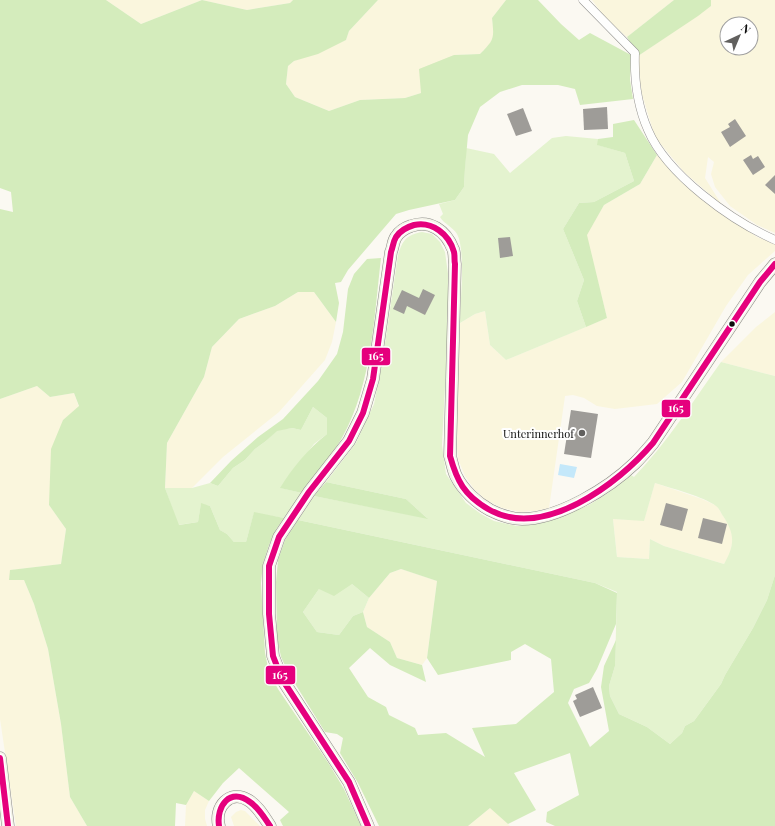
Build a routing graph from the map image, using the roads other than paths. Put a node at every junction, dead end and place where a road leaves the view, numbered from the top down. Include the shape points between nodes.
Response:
1 (583, 0) edge
2 (775, 240) edge
3 (775, 264) edge
4 (0, 758) edge
5 (8, 826) edge
6 (219, 826) edge
7 (270, 826) edge
8 (368, 826) edge

1 - 2 street via 635,53 634,76 640,107 648,131 662,155 718,207
3 - 8 main road via 760,282 653,443 636,463 616,480 584,500 546,516 522,519 503,516 485,507 469,494 456,477 450,456 454,250 442,231 433,226 418,224 405,228 396,237 391,252 373,379 363,413 349,441 309,492 279,537 269,566 269,614 273,656 282,679 349,782
4 - 5 main road
6 - 7 main road via 218,811 222,804 230,798 239,796 249,800

